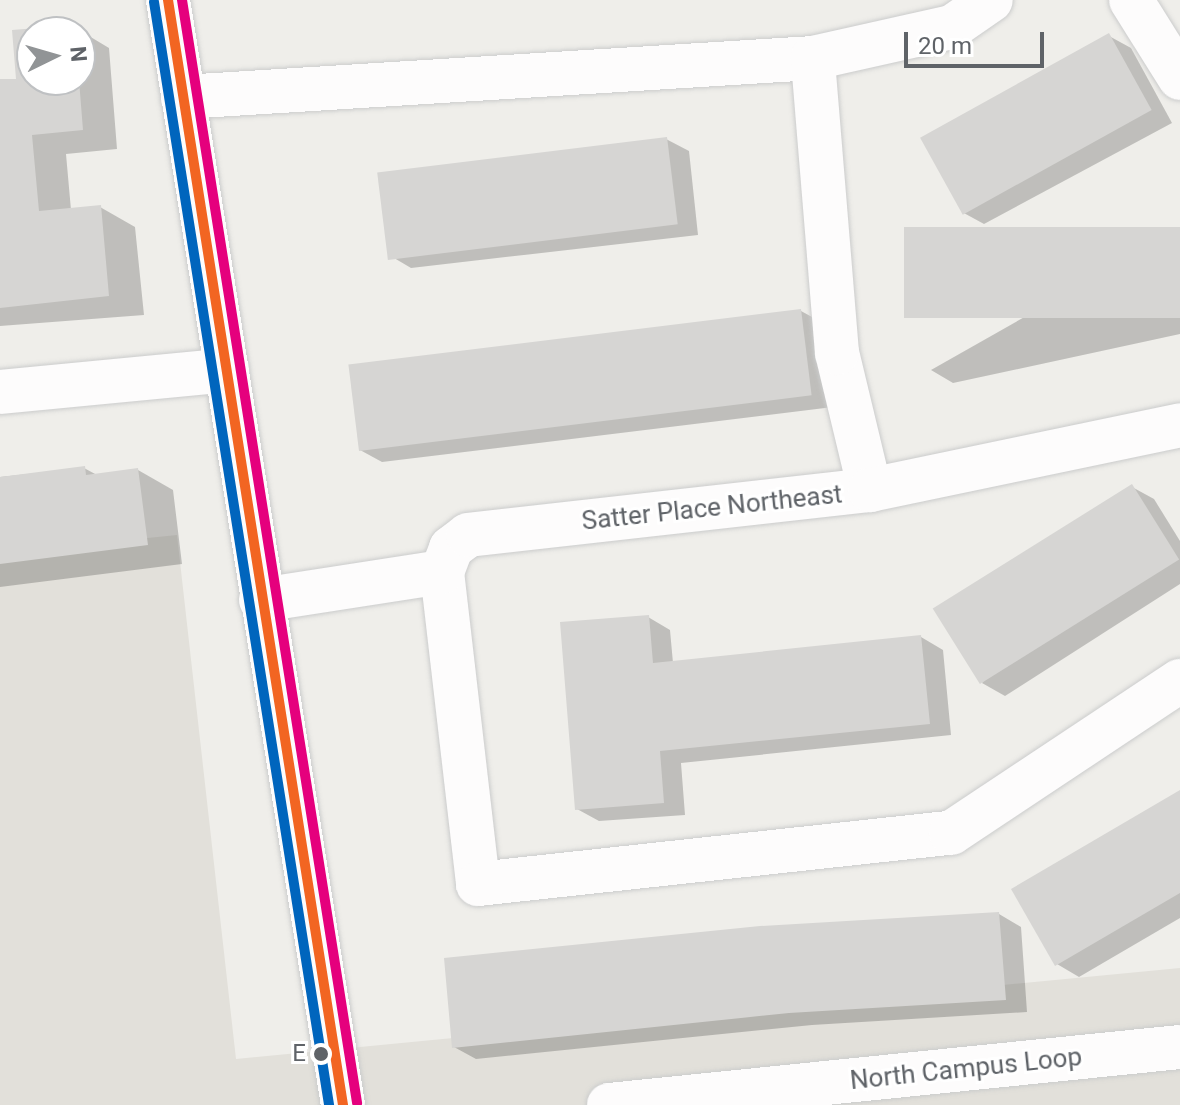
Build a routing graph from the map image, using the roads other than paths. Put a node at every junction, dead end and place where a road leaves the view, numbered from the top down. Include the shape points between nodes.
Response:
1 (168, 0) edge
2 (991, 0) edge
3 (1131, 0) edge
4 (813, 58) junction
5 (1180, 78) edge
6 (183, 97) junction
7 (227, 370) junction
8 (0, 392) edge
9 (1180, 425) edge
10 (870, 490) junction
11 (442, 572) junction
12 (261, 600) junction
13 (1180, 681) edge
14 (1180, 1047) edge
15 (343, 1105) edge
16 (609, 1105) edge

1 - 6 street
2 - 4 street via 952,27
3 - 5 street
4 - 6 street
4 - 10 street via 837,353
6 - 7 street
7 - 8 street
7 - 12 street
9 - 10 street, Satter Place Northeast
10 - 11 street, Satter Place Northeast via 468,535 451,548
11 - 12 street
11 - 13 street via 478,884 951,833
12 - 15 street
14 - 16 street, North Campus Loop

